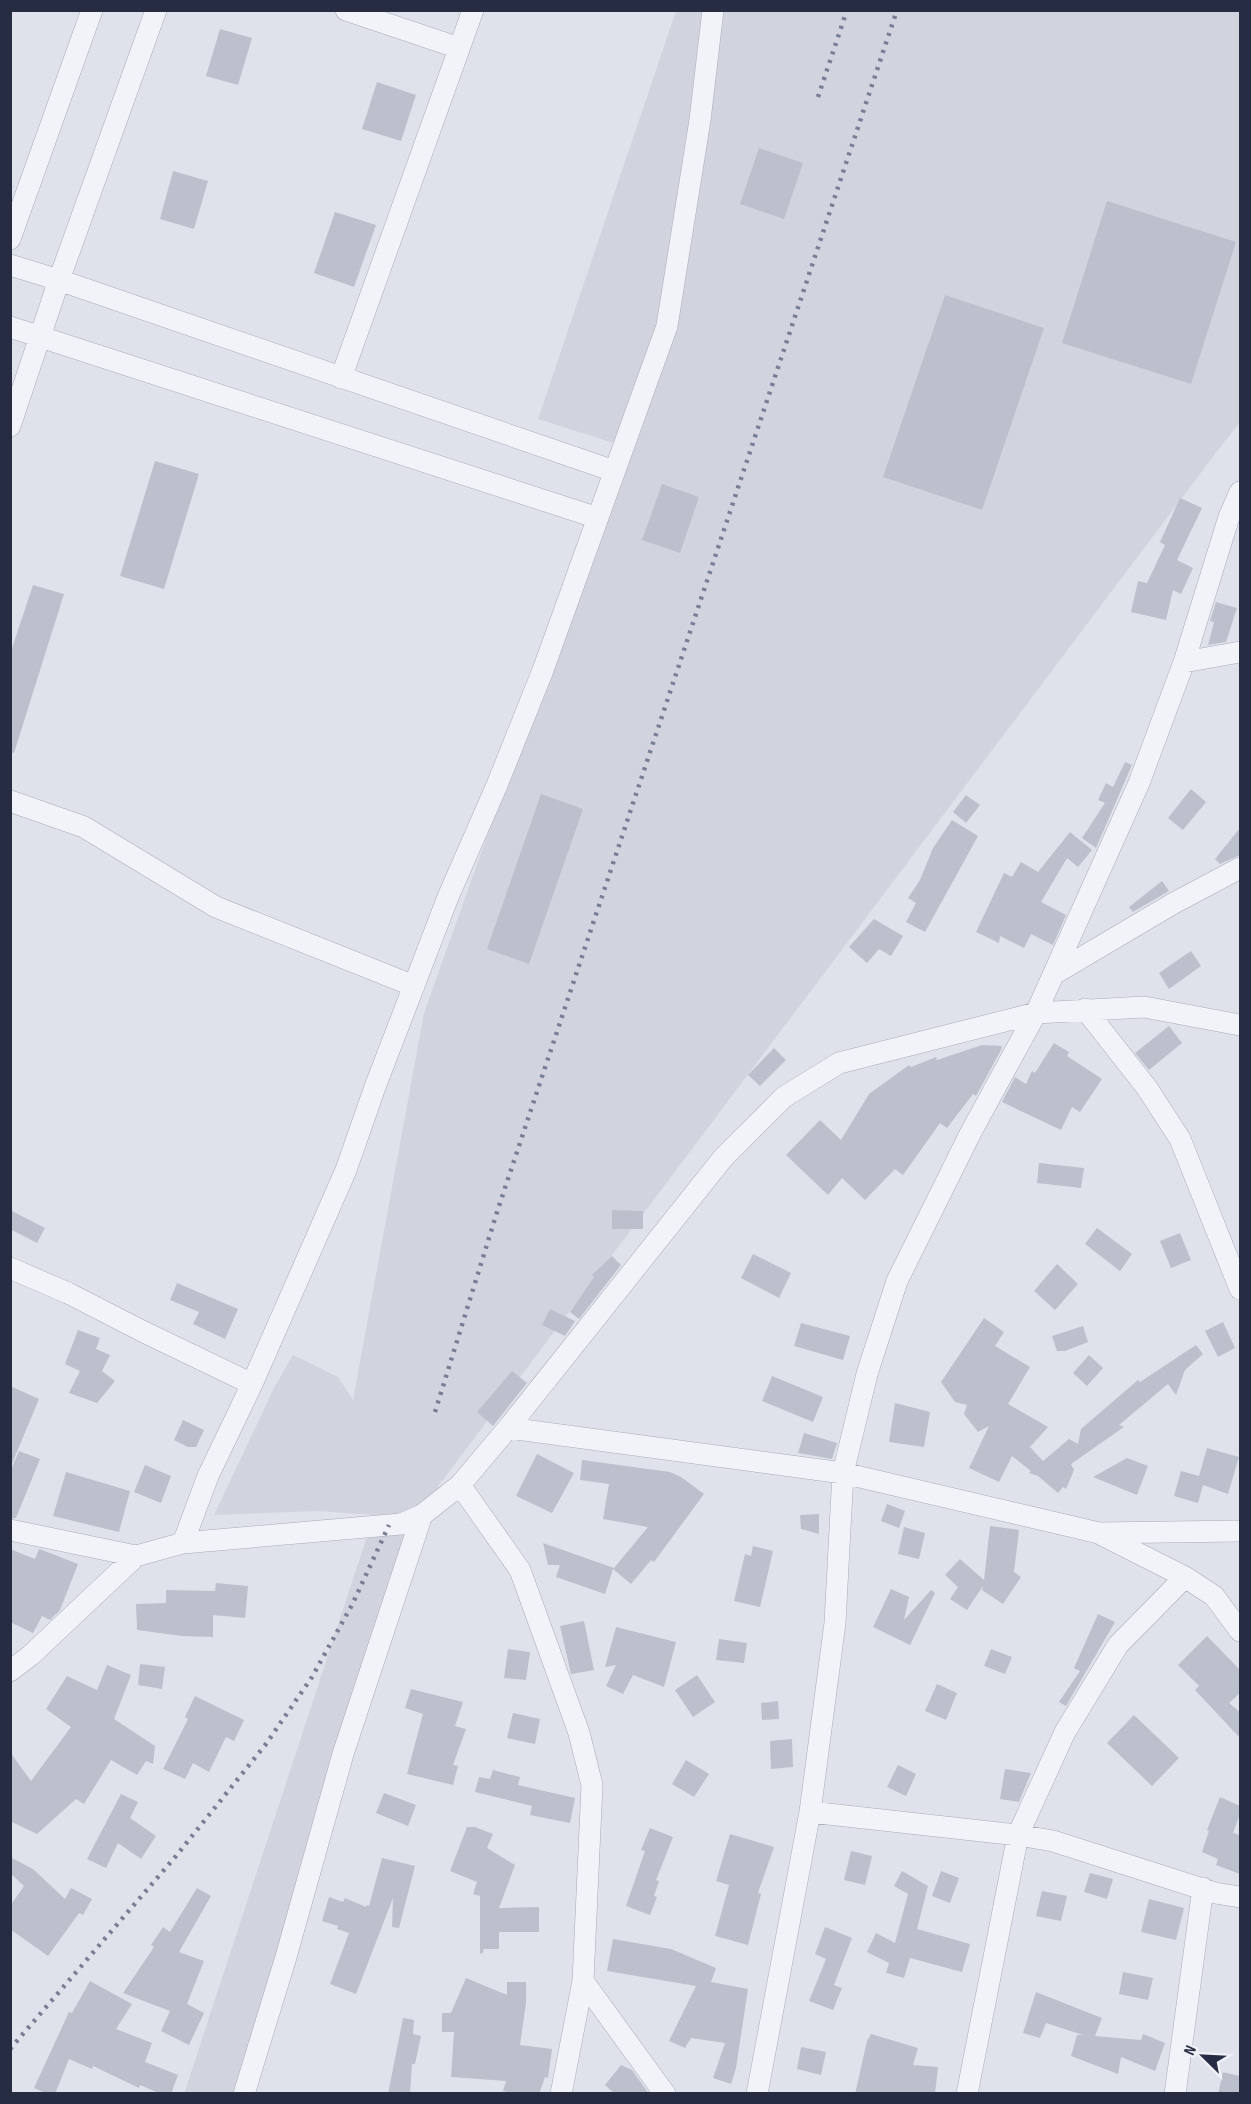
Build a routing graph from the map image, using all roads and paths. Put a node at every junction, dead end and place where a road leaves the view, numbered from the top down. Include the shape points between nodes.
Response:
1 (92, 10) edge
2 (156, 10) edge
3 (346, 10) edge
4 (473, 10) edge
5 (713, 10) edge
6 (459, 48) junction
7 (10, 239) edge
8 (10, 265) edge
9 (59, 279) junction
10 (10, 327) edge
11 (39, 337) junction
12 (341, 378) junction
13 (10, 426) edge
14 (614, 471) junction
15 (1240, 492) edge
16 (598, 518) junction
17 (1240, 652) edge
18 (1184, 662) junction
19 (10, 801) edge
20 (1240, 868) edge
21 (1054, 974) junction
22 (414, 986) junction
23 (1085, 1009) junction
24 (1036, 1013) junction
25 (1240, 1025) edge
26 (10, 1268) edge
27 (1240, 1289) edge
28 (252, 1384) junction
29 (508, 1428) junction
30 (843, 1473) junction
31 (460, 1485) junction
32 (422, 1515) junction
33 (10, 1530) edge
34 (1240, 1531) edge
35 (1099, 1533) junction
36 (183, 1543) junction
37 (136, 1556) junction
38 (1185, 1577) junction
39 (1240, 1631) edge
40 (10, 1671) edge
41 (810, 1812) junction
42 (1018, 1835) junction
43 (1203, 1888) junction
44 (1240, 1897) edge
45 (583, 1981) junction
46 (244, 2094) edge
47 (561, 2094) edge
48 (665, 2094) edge
49 (757, 2094) edge
50 (967, 2094) edge
51 (1175, 2094) edge

1 - 7 street
2 - 9 street
3 - 6 street
4 - 6 street
5 - 14 street via 667,326
6 - 12 street
8 - 9 street
9 - 11 street
9 - 12 street
10 - 11 street
11 - 13 street
11 - 16 street
12 - 14 street
14 - 16 street
15 - 18 street
16 - 22 street via 543,670
17 - 18 street
18 - 21 street via 1138,783
19 - 22 street via 84,827 216,907
20 - 21 street
21 - 24 street
22 - 28 street via 346,1170
23 - 24 street
23 - 25 street via 1144,1007
23 - 27 street via 1180,1139
24 - 29 street via 839,1063 784,1097 723,1158
24 - 30 street via 897,1281 867,1374
26 - 28 street
28 - 36 street via 208,1476
29 - 30 street
29 - 31 street
30 - 35 street
30 - 41 street via 835,1623
31 - 32 street
31 - 45 street via 520,1570 579,1733 592,1785
32 - 36 street via 401,1524
32 - 46 street via 343,1754
33 - 37 street
34 - 35 street
35 - 38 street
36 - 37 street
37 - 40 street
38 - 39 street via 1214,1596
38 - 42 street via 1118,1645 1065,1732
41 - 42 street
41 - 49 street
42 - 43 street via 1053,1841
42 - 50 street
43 - 44 street
43 - 51 street
45 - 47 street
45 - 48 street

